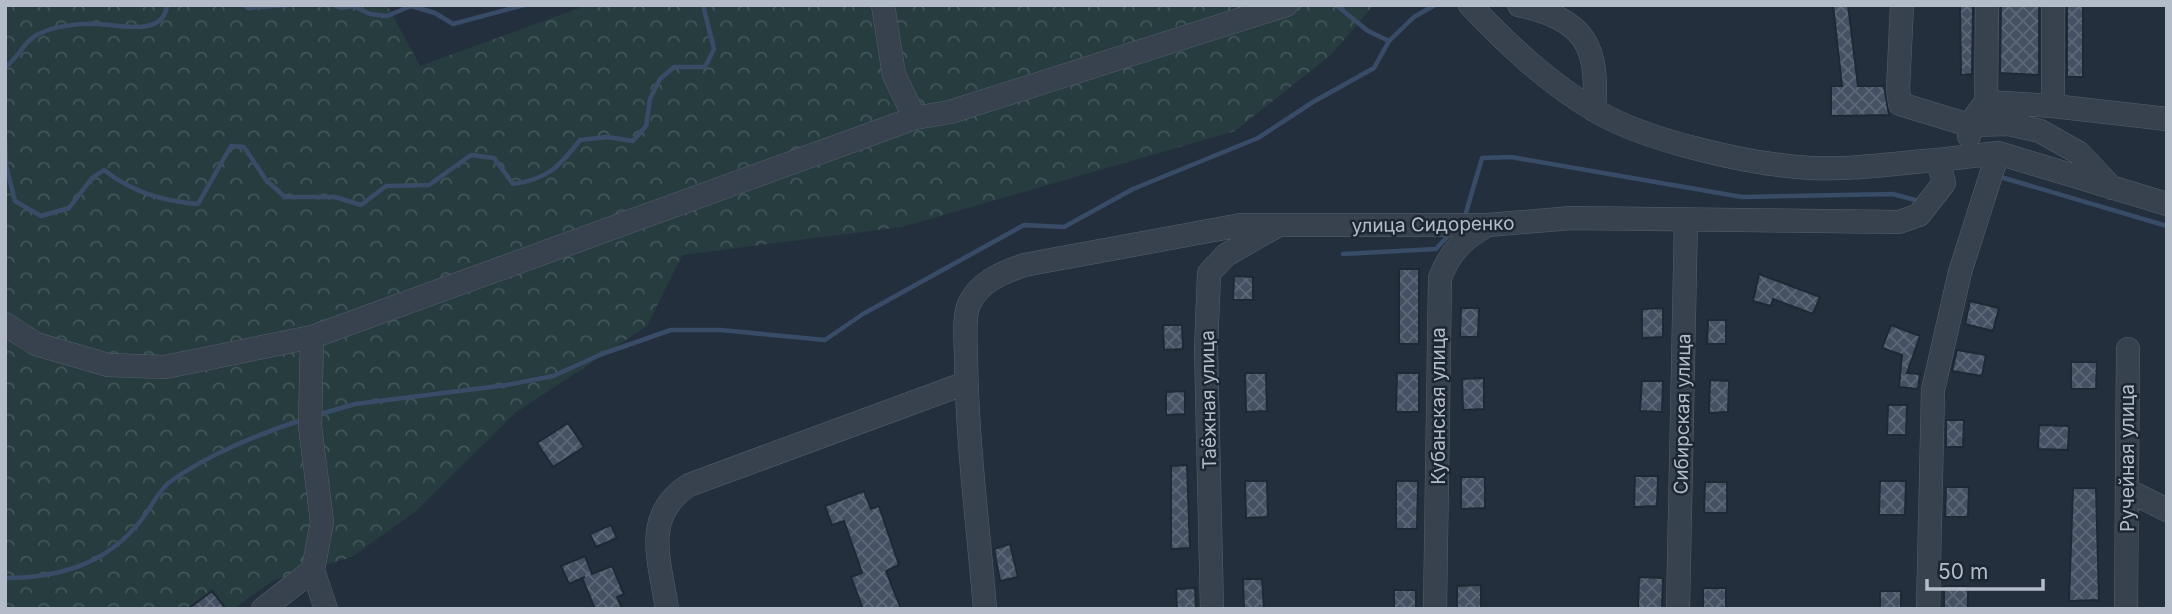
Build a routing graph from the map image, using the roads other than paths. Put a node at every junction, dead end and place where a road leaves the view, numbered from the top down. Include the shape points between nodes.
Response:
1 (883, 5) edge
2 (1286, 5) edge
3 (1519, 5) edge
4 (1902, 5) edge
5 (1987, 5) edge
6 (2053, 5) edge
7 (1475, 6) edge
8 (1986, 102) junction
9 (2053, 106) junction
10 (1594, 110) junction
11 (915, 118) junction
12 (2167, 119) edge
13 (1969, 125) junction
14 (1998, 153) junction
15 (1968, 154) junction
16 (1938, 160) junction
17 (2112, 188) junction
18 (2167, 204) edge
19 (1686, 219) junction
20 (1488, 225) junction
21 (1275, 227) junction
22 (5, 324) edge
23 (312, 337) junction
24 (2128, 349) dead end
25 (967, 383) junction
26 (2127, 490) junction
27 (2167, 510) edge
28 (313, 570) junction
29 (263, 609) edge
30 (326, 609) edge
31 (667, 609) edge
32 (985, 609) edge
33 (1212, 609) edge
34 (1435, 609) edge
35 (1678, 609) edge
36 (1927, 609) edge
37 (2126, 609) edge

1 - 11 street via 894,75
2 - 11 street via 950,112
3 - 10 street via 1579,32 1591,51 1596,76
4 - 13 street via 1900,104
5 - 8 street
6 - 9 street
7 - 10 street via 1510,48
8 - 9 street
8 - 13 street
9 - 12 street
10 - 16 street via 1655,135 1784,166 1849,168
11 - 23 street
13 - 15 street
13 - 17 street via 2009,124 2040,131 2079,153
14 - 15 street
14 - 17 street
14 - 36 street via 1960,272 1933,390
15 - 16 street
16 - 19 street, улица Сидоренко via 1944,183 1919,215 1899,222
17 - 18 street
19 - 20 street, улица Сидоренко via 1572,218
19 - 35 street, Сибирская улица
20 - 21 street, улица Сидоренко
20 - 34 street, Кубанская улица via 1462,241 1440,278
21 - 25 street, улица Сидоренко via 1241,225 1203,231 1004,272 984,284 968,308
21 - 33 street, Таёжная улица via 1226,255 1209,273 1206,349
22 - 23 street via 36,344 119,366 164,367
23 - 28 street via 310,425 322,522
24 - 26 street, Ручейная улица
25 - 31 street via 676,494 665,506 657,531
25 - 32 street, улица Сидоренко
26 - 27 street
26 - 37 street, Ручейная улица
28 - 29 street
28 - 30 street

